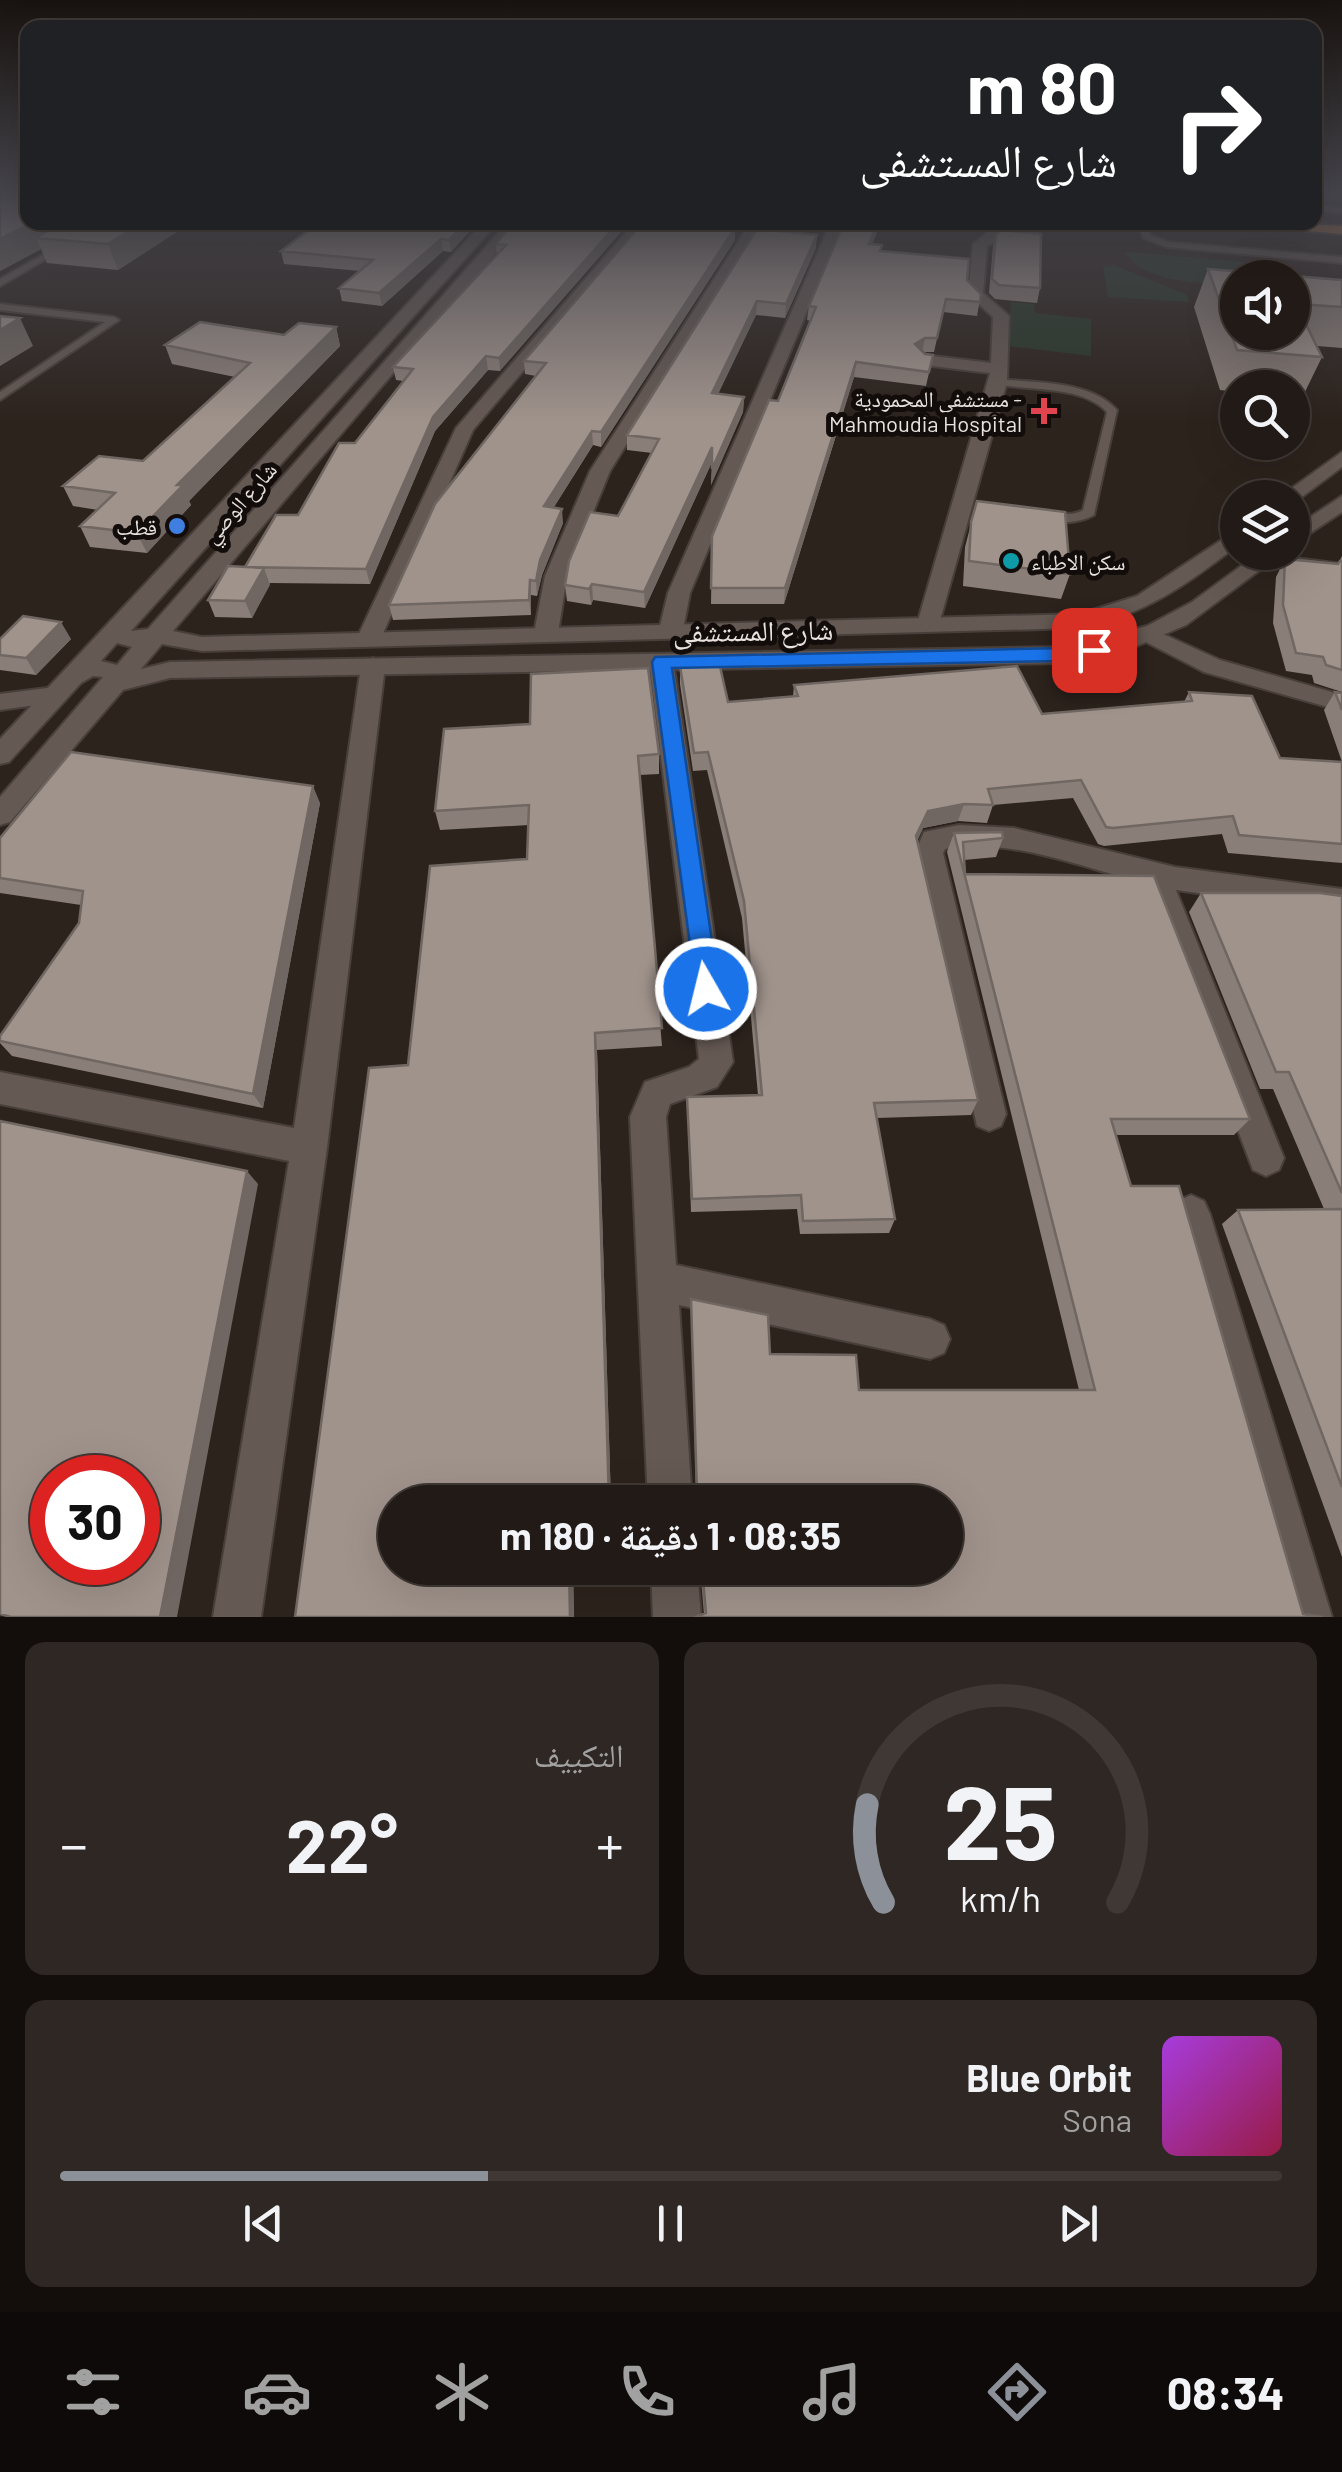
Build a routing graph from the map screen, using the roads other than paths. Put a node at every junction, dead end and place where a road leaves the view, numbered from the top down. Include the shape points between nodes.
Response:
1 (22, 271) edge
2 (449, 271) edge
3 (473, 271) edge
4 (600, 271) edge
5 (727, 271) edge
6 (817, 271) edge
7 (975, 271) edge
8 (0, 284) edge
9 (0, 307) edge
10 (924, 360) edge
11 (998, 375) junction
12 (0, 396) edge
13 (1342, 458) edge
14 (1310, 482) edge
15 (1342, 502) edge
16 (1029, 515) edge
17 (1310, 526) edge
18 (1220, 548) edge
19 (1310, 564) edge
20 (1251, 570) edge
21 (1342, 570) edge
22 (1121, 614) junction
23 (928, 624) junction
24 (159, 633) junction
25 (546, 633) junction
26 (1150, 635) junction
27 (130, 640) junction
28 (216, 644) junction
29 (666, 646) junction
30 (371, 652) junction
31 (206, 670) junction
32 (110, 676) junction
33 (64, 686) junction
34 (0, 702) edge
35 (1342, 703) edge
36 (0, 755) edge
37 (0, 815) edge
38 (1155, 875) junction
39 (1342, 901) edge
40 (0, 1088) edge
41 (989, 1114) dead end
42 (309, 1148) junction
43 (1266, 1158) dead end
44 (1191, 1214) edge
45 (658, 1281) junction
46 (930, 1339) dead end
47 (669, 1485) edge
48 (675, 1585) edge
49 (237, 1617) edge
50 (677, 1617) edge
51 (1308, 1617) edge

1 - 8 lane
2 - 27 street, شارع الوصي
3 - 24 street, شارع الوصي
4 - 30 street via 465,428
5 - 25 street via 600,471 556,576
6 - 29 street via 679,593
7 - 11 street via 974,294 1001,316
9 - 12 lane via 114,320
10 - 11 street
11 - 16 lane via 1100,399 1112,412 1089,512 1062,519
11 - 23 street via 968,505
13 - 14 street
15 - 17 street
18 - 22 street, شارع المستشفى
19 - 21 street
20 - 26 street, شارع المستشفى via 1197,612
22 - 23 street, شارع المستشفى
22 - 26 street
23 - 29 street, شارع المستشفى
24 - 27 street
24 - 28 street via 177,642
25 - 29 street, شارع المستشفى
25 - 30 street, شارع المستشفى
26 - 29 street, شارع المستشفى via 1064,655
26 - 35 street via 1228,671
27 - 28 street
27 - 31 street via 165,665
27 - 32 street
27 - 33 street, شارع الوصي
28 - 30 street, شارع المستشفى
28 - 31 street via 193,657
29 - 30 street, شارع المستشفى
29 - 45 street via 716,1062 710,1076 657,1093 648,1117
30 - 31 street, شارع المستشفى
30 - 42 street
31 - 32 street
32 - 33 street via 89,669
32 - 37 street
33 - 34 street
33 - 36 street, شارع الوصي
38 - 39 street
38 - 41 street via 1040,846 975,836 934,840 929,853
38 - 43 street
40 - 42 street
42 - 49 street
44 - 51 street
45 - 46 street
45 - 47 street
48 - 50 street

